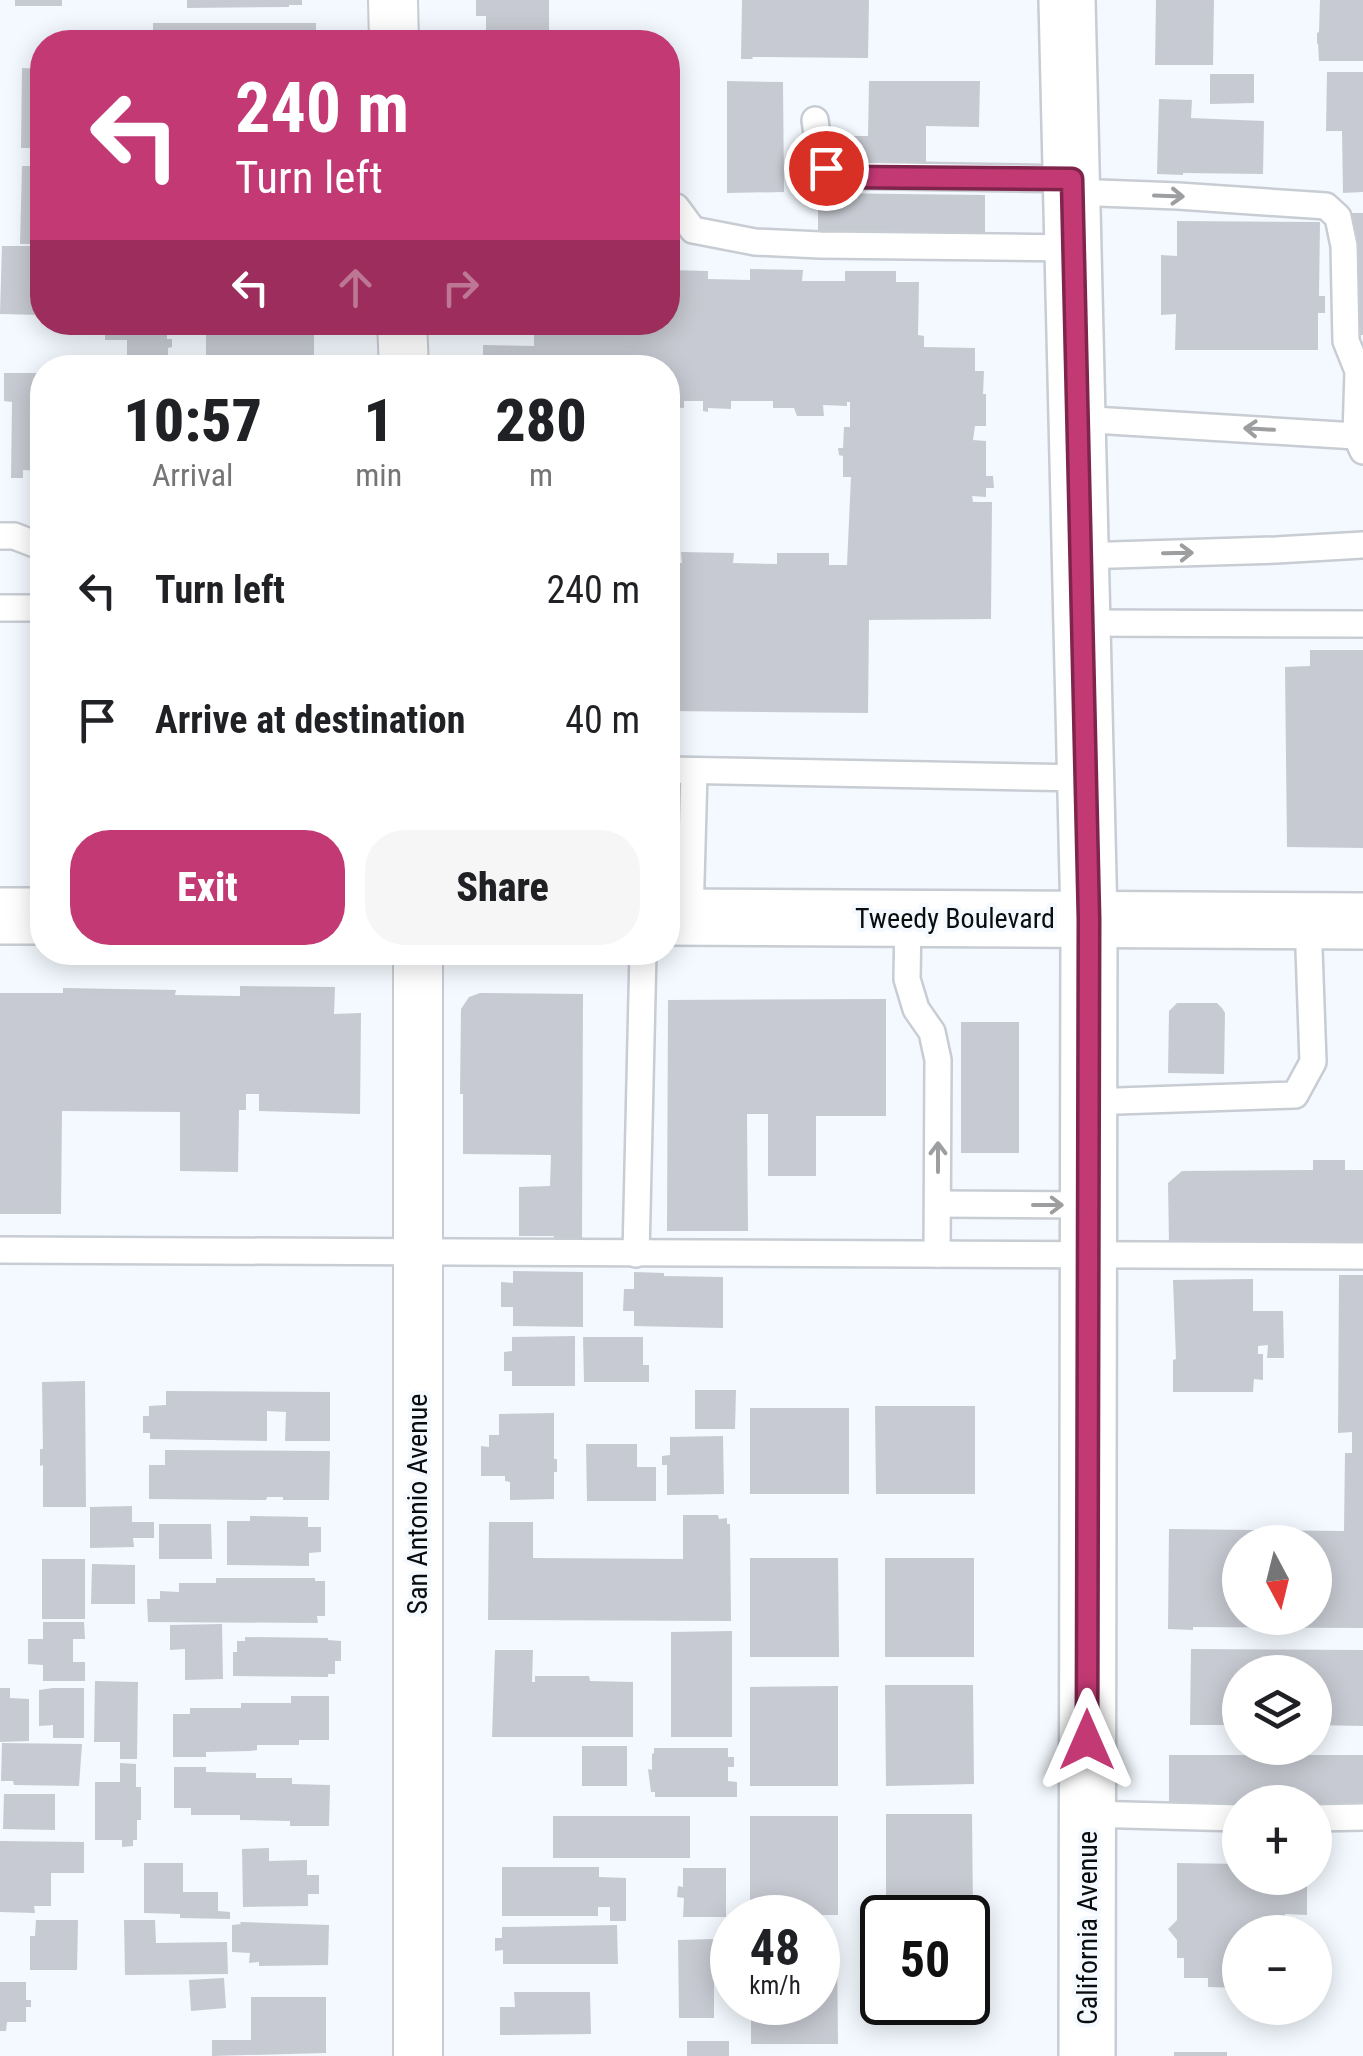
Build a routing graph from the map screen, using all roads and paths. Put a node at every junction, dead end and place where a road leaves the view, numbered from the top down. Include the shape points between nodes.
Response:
1 (392, 0) edge
2 (1068, 0) edge
3 (393, 30) edge
4 (815, 120) dead end
5 (1072, 185) junction
6 (680, 212) edge
7 (1073, 248) junction
8 (1077, 419) junction
9 (1360, 444) edge
10 (0, 536) edge
11 (30, 543) edge
12 (1363, 546) edge
13 (1080, 556) junction
14 (0, 608) edge
15 (30, 608) edge
16 (1082, 624) junction
17 (1363, 624) edge
18 (680, 770) edge
19 (694, 771) junction
20 (1086, 778) junction
21 (680, 908) edge
22 (0, 916) edge
23 (30, 916) edge
24 (680, 918) edge
25 (908, 918) junction
26 (1089, 919) junction
27 (1308, 921) junction
28 (1363, 921) edge
29 (418, 965) edge
30 (643, 965) edge
31 (1088, 1102) junction
32 (938, 1204) junction
33 (1087, 1230) junction
34 (0, 1250) edge
35 (417, 1252) junction
36 (636, 1254) junction
37 (937, 1254) junction
38 (1363, 1256) edge
39 (1088, 1814) junction
40 (1363, 1817) edge
41 (1222, 1818) edge
42 (1332, 1818) edge
43 (418, 2056) edge
44 (1087, 2056) edge

1 - 3 street
2 - 5 main road, California Avenue
4 - 5 lane via 820,152 834,175
5 - 7 main road, California Avenue
5 -> 9 lane via 1326,206 1338,216 1346,341 1358,371
6 - 7 lane via 693,230 755,242
7 - 8 main road, California Avenue
9 -> 8 lane
8 - 13 main road, California Avenue
10 - 11 lane
13 -> 12 lane
13 - 16 main road, California Avenue
14 - 15 lane
16 - 17 lane
16 - 20 main road, California Avenue
18 - 19 lane
19 - 20 lane
19 - 21 lane
20 - 26 main road, California Avenue
22 - 23 main road
24 - 25 main road, Tweedy Boulevard
25 - 26 main road, Tweedy Boulevard
32 -> 25 lane via 938,1060 907,979
26 - 27 main road, Tweedy Boulevard
26 - 31 main road, California Avenue
27 - 28 main road, Tweedy Boulevard
27 - 31 lane via 1313,1062 1295,1095
29 - 35 street, San Antonio Avenue
30 - 36 lane
31 - 33 main road, California Avenue
32 -> 33 lane
32 - 37 lane
33 - 37 lane
33 - 38 lane
33 - 39 main road, California Avenue
34 - 35 lane
35 - 36 lane
35 - 43 street, San Antonio Avenue
36 - 37 lane
39 - 41 lane
39 - 44 main road, California Avenue
40 - 42 lane

